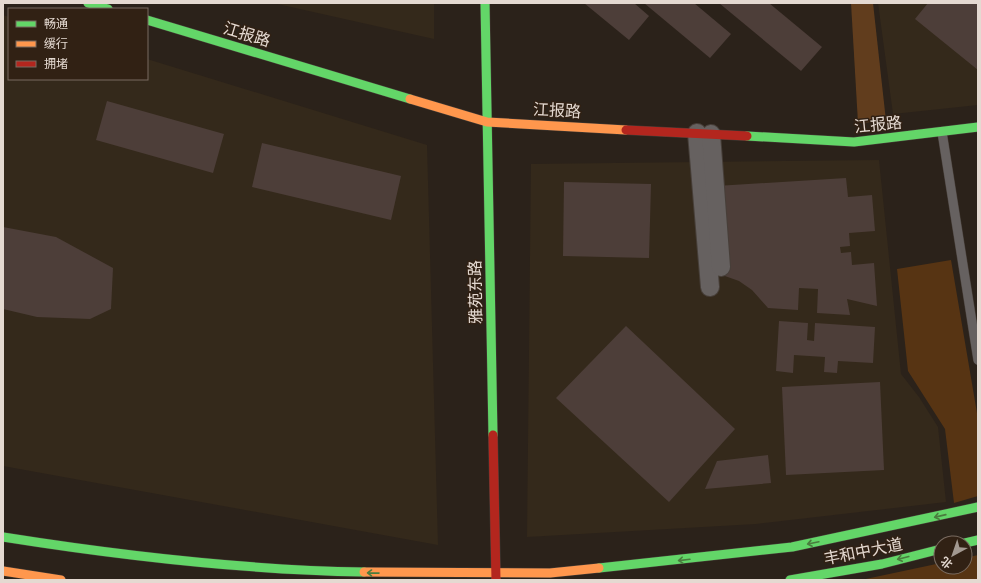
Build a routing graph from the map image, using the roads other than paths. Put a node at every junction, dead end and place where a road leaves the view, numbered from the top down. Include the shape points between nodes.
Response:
1 (88, 3) edge
2 (485, 3) edge
3 (105, 8) edge
4 (148, 20) edge
5 (487, 122) junction
6 (978, 127) edge
7 (942, 132) junction
8 (704, 134) junction
9 (716, 287) dead end
10 (978, 360) edge
11 (978, 507) edge
12 (3, 537) edge
13 (933, 551) edge
14 (3, 571) edge
15 (496, 577) edge
16 (61, 580) edge
17 (790, 580) edge

1 - 3 street
2 - 5 street, 雅苑东路
4 - 5 street, 江报路
5 - 8 street, 江报路
5 - 15 street, 雅苑东路
6 - 7 street, 江报路
7 - 8 street, 江报路 via 854,142
7 - 10 lane
8 - 9 street
11 -> 15 street via 792,547
15 -> 12 street via 302,571 209,565
13 -> 17 street, 丰和中大道 via 882,564
14 - 16 street

